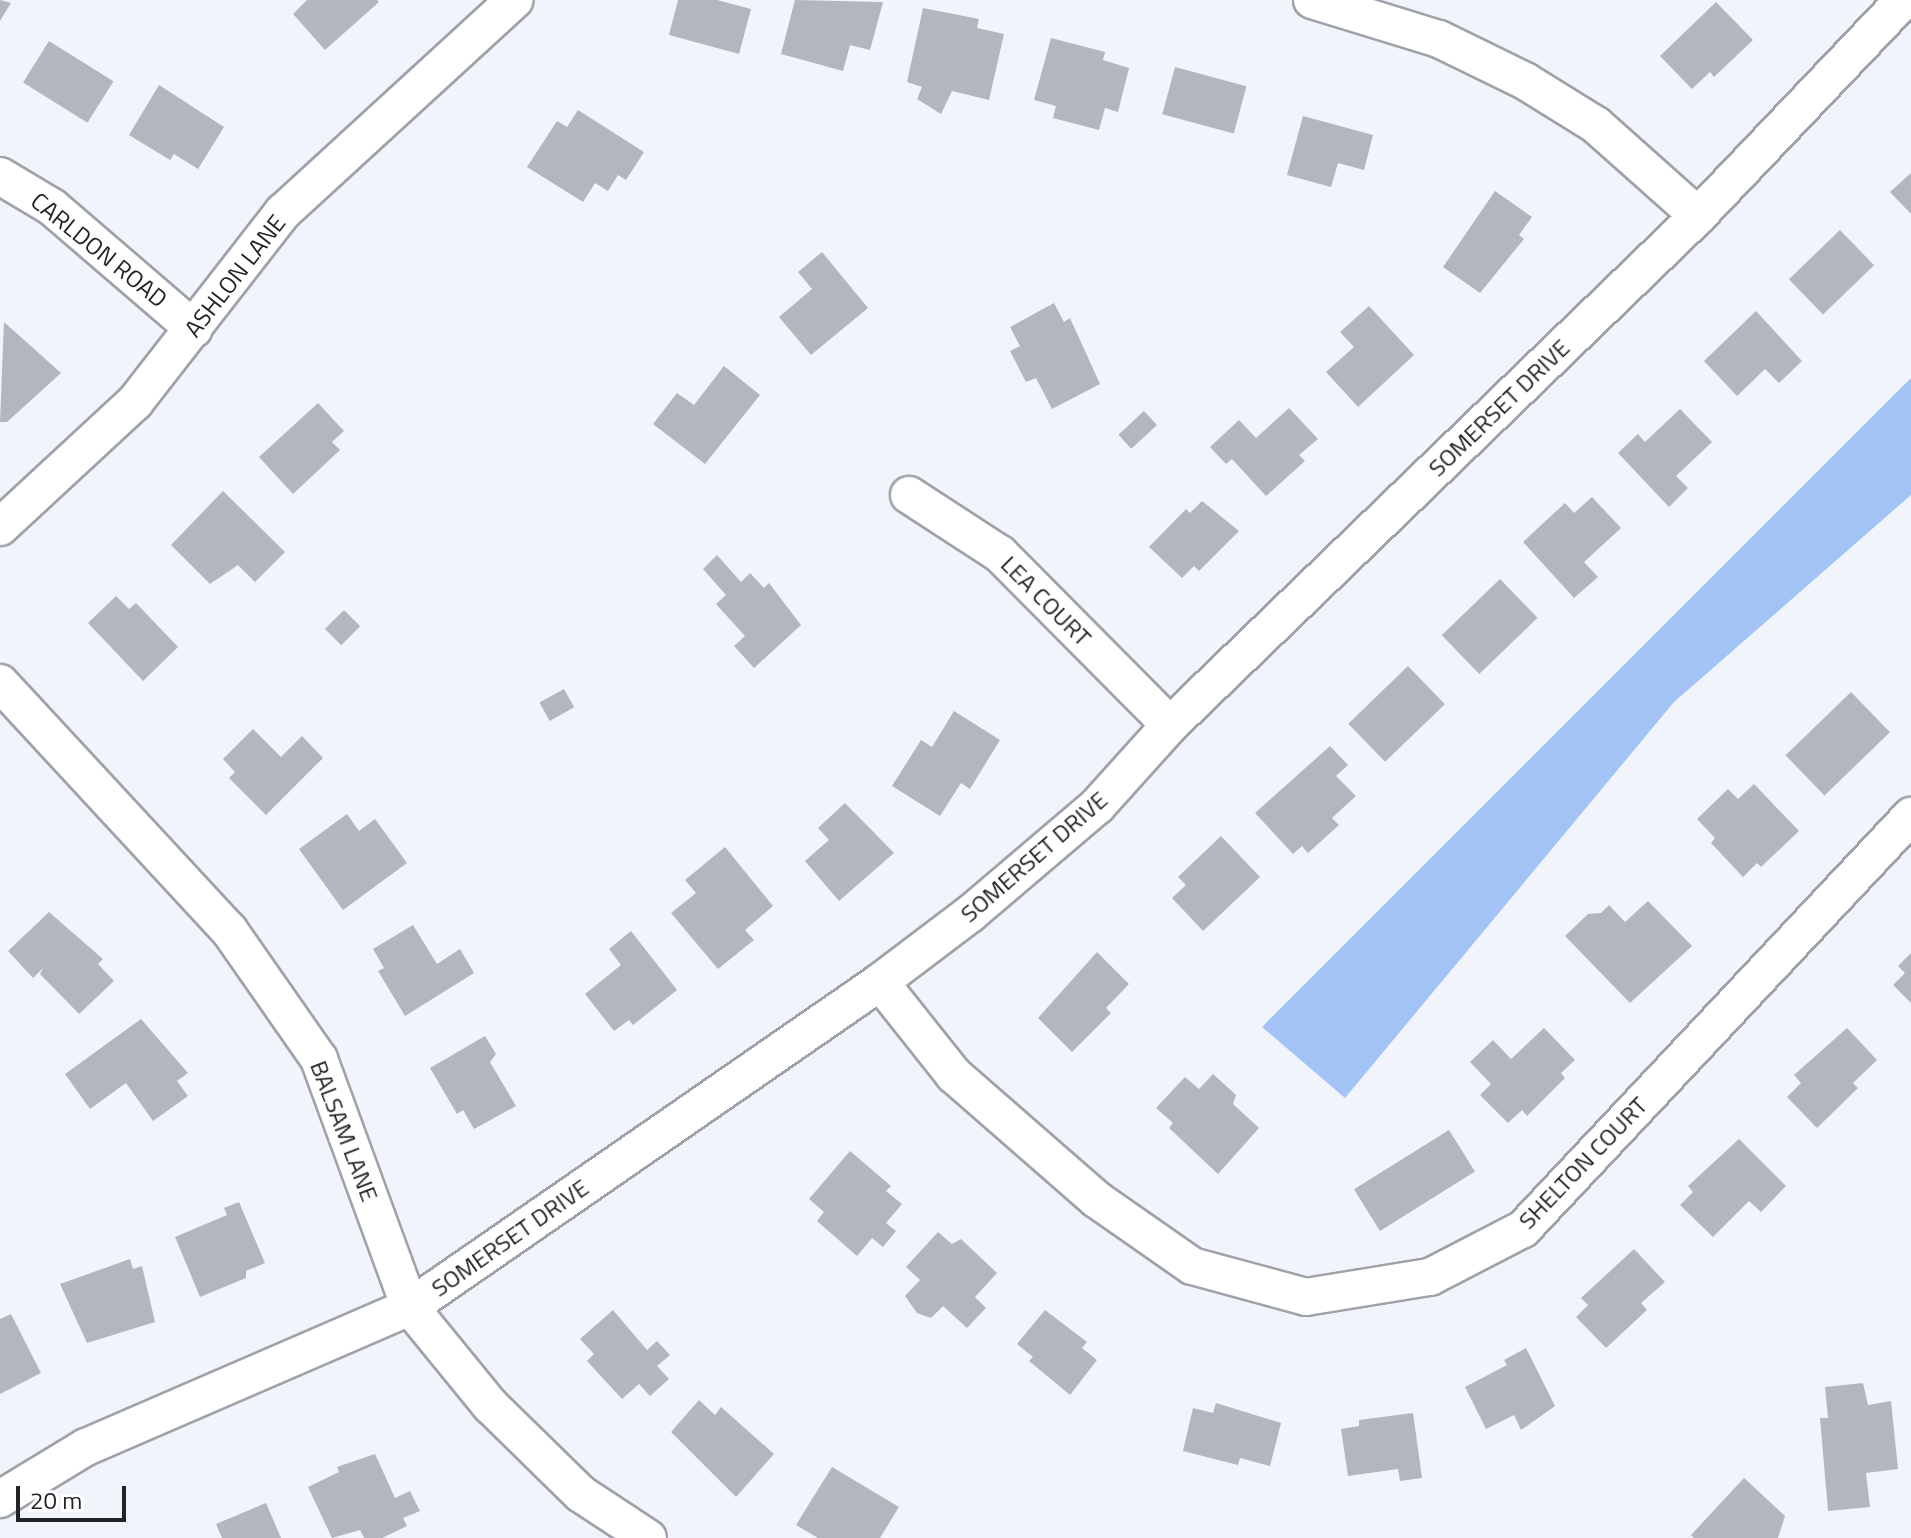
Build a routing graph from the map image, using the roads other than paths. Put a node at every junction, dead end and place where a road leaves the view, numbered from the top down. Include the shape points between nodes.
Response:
1 (514, 0) edge
2 (1312, 0) edge
3 (1904, 0) edge
4 (0, 176) edge
5 (1698, 216) junction
6 (194, 329) junction
7 (909, 495) dead end
8 (0, 527) edge
9 (0, 683) edge
10 (1170, 725) junction
11 (1911, 816) edge
12 (880, 982) junction
13 (410, 1307) junction
14 (0, 1499) edge
15 (648, 1538) edge

1 - 6 street, ASHLON LANE via 283,212 236,266
2 - 5 street via 1439,39 1525,81 1596,125
3 - 5 street, SOMERSET DRIVE
4 - 6 street, CARLDON ROAD via 52,207
5 - 10 street, SOMERSET DRIVE
6 - 8 street, ASHLON LANE via 135,402
7 - 10 street, LEA COURT via 1000,554
9 - 13 street, BALSAM LANE via 229,930 319,1059
10 - 12 street, SOMERSET DRIVE via 1097,806
11 - 12 street, SHELTON COURT via 1523,1229 1430,1277 1306,1297 1192,1266 1096,1199 954,1075
12 - 13 street, SOMERSET DRIVE
13 - 14 street, SOMERSET DRIVE via 86,1447
13 - 15 street, BALSAM LANE via 490,1405 569,1483

